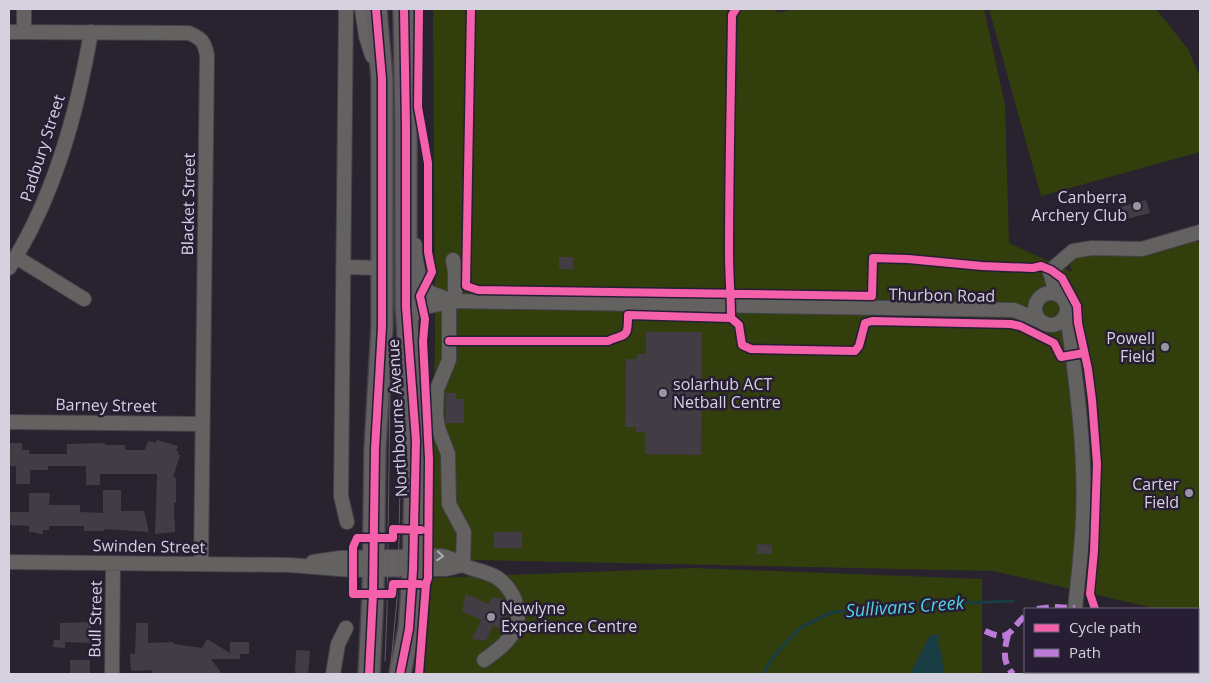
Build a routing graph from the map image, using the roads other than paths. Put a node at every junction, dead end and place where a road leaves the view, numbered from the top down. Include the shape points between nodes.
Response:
1 (24, 9) edge
2 (346, 9) edge
3 (364, 9) edge
4 (376, 9) edge
5 (404, 9) edge
6 (9, 32) edge
7 (24, 32) junction
8 (91, 32) junction
9 (382, 79) junction
10 (406, 128) junction
11 (1200, 232) edge
12 (454, 260) dead end
13 (13, 262) edge
14 (343, 267) junction
15 (382, 268) junction
16 (1050, 272) junction
17 (421, 278) joint
18 (1056, 293) junction
19 (1039, 298) junction
20 (84, 299) dead end
21 (452, 301) junction
22 (1014, 310) junction
23 (1067, 313) junction
24 (1047, 323) junction
25 (407, 328) junction
26 (1073, 355) junction
27 (9, 422) edge
28 (203, 424) junction
29 (347, 522) dead end
30 (9, 562) edge
31 (414, 563) junction
32 (113, 564) junction
33 (202, 564) junction
34 (373, 564) junction
35 (463, 565) junction
36 (1075, 608) edge
37 (346, 628) dead end
38 (484, 660) dead end
39 (112, 674) edge
40 (333, 674) edge
41 (369, 674) edge
42 (400, 674) edge

1 - 7 street
2 - 14 street
3 - 9 main road via 368,36
4 - 9 highway, Northbourne Avenue
5 - 10 highway, Northbourne Avenue
6 - 7 street, Blacket Street
7 - 8 street, Blacket Street
8 - 13 street, Padbury Street via 79,92 61,154 38,218
8 - 28 street, Blacket Street via 189,33 204,43 207,55
9 - 15 highway, Northbourne Avenue
10 - 17 street, Northbourne Avenue via 416,153 415,256
10 - 25 highway, Northbourne Avenue
11 - 16 street via 1142,249 1073,251
12 - 21 street
13 - 20 street
14 - 15 street
14 - 29 street via 341,496
15 - 34 highway, Northbourne Avenue
16 - 18 street
16 - 19 street
17 - 21 street, Thurbon Road via 429,291
18 - 19 street, Thurbon Road
18 - 23 street via 1066,303
19 - 22 street, Thurbon Road
19 - 24 street via 1036,315
21 - 22 street, Thurbon Road
21 - 25 street, Thurbon Road via 417,310
21 - 35 street via 449,357 437,389 436,414 448,454 449,504 464,532
22 - 24 street, Thurbon Road
23 - 24 street via 1060,322
23 - 26 street
24 - 26 street
25 - 31 highway, Northbourne Avenue via 416,441
26 - 36 street via 1083,471 1083,518
27 - 28 street, Barney Street
28 - 33 street, Blacket Street
30 - 32 street, Swinden Street
31 - 34 street, Swinden Street
31 - 35 street, Swinden Street via 442,556
31 - 42 highway, Northbourne Avenue
32 - 33 street, Swinden Street
32 - 39 street, Bull Street
33 - 34 street, Swinden Street via 290,565 340,558
34 - 41 highway, Northbourne Avenue
35 - 38 street, Swinden Street via 489,573 501,581 510,589 517,606 514,630 504,644
37 - 40 street via 338,644

